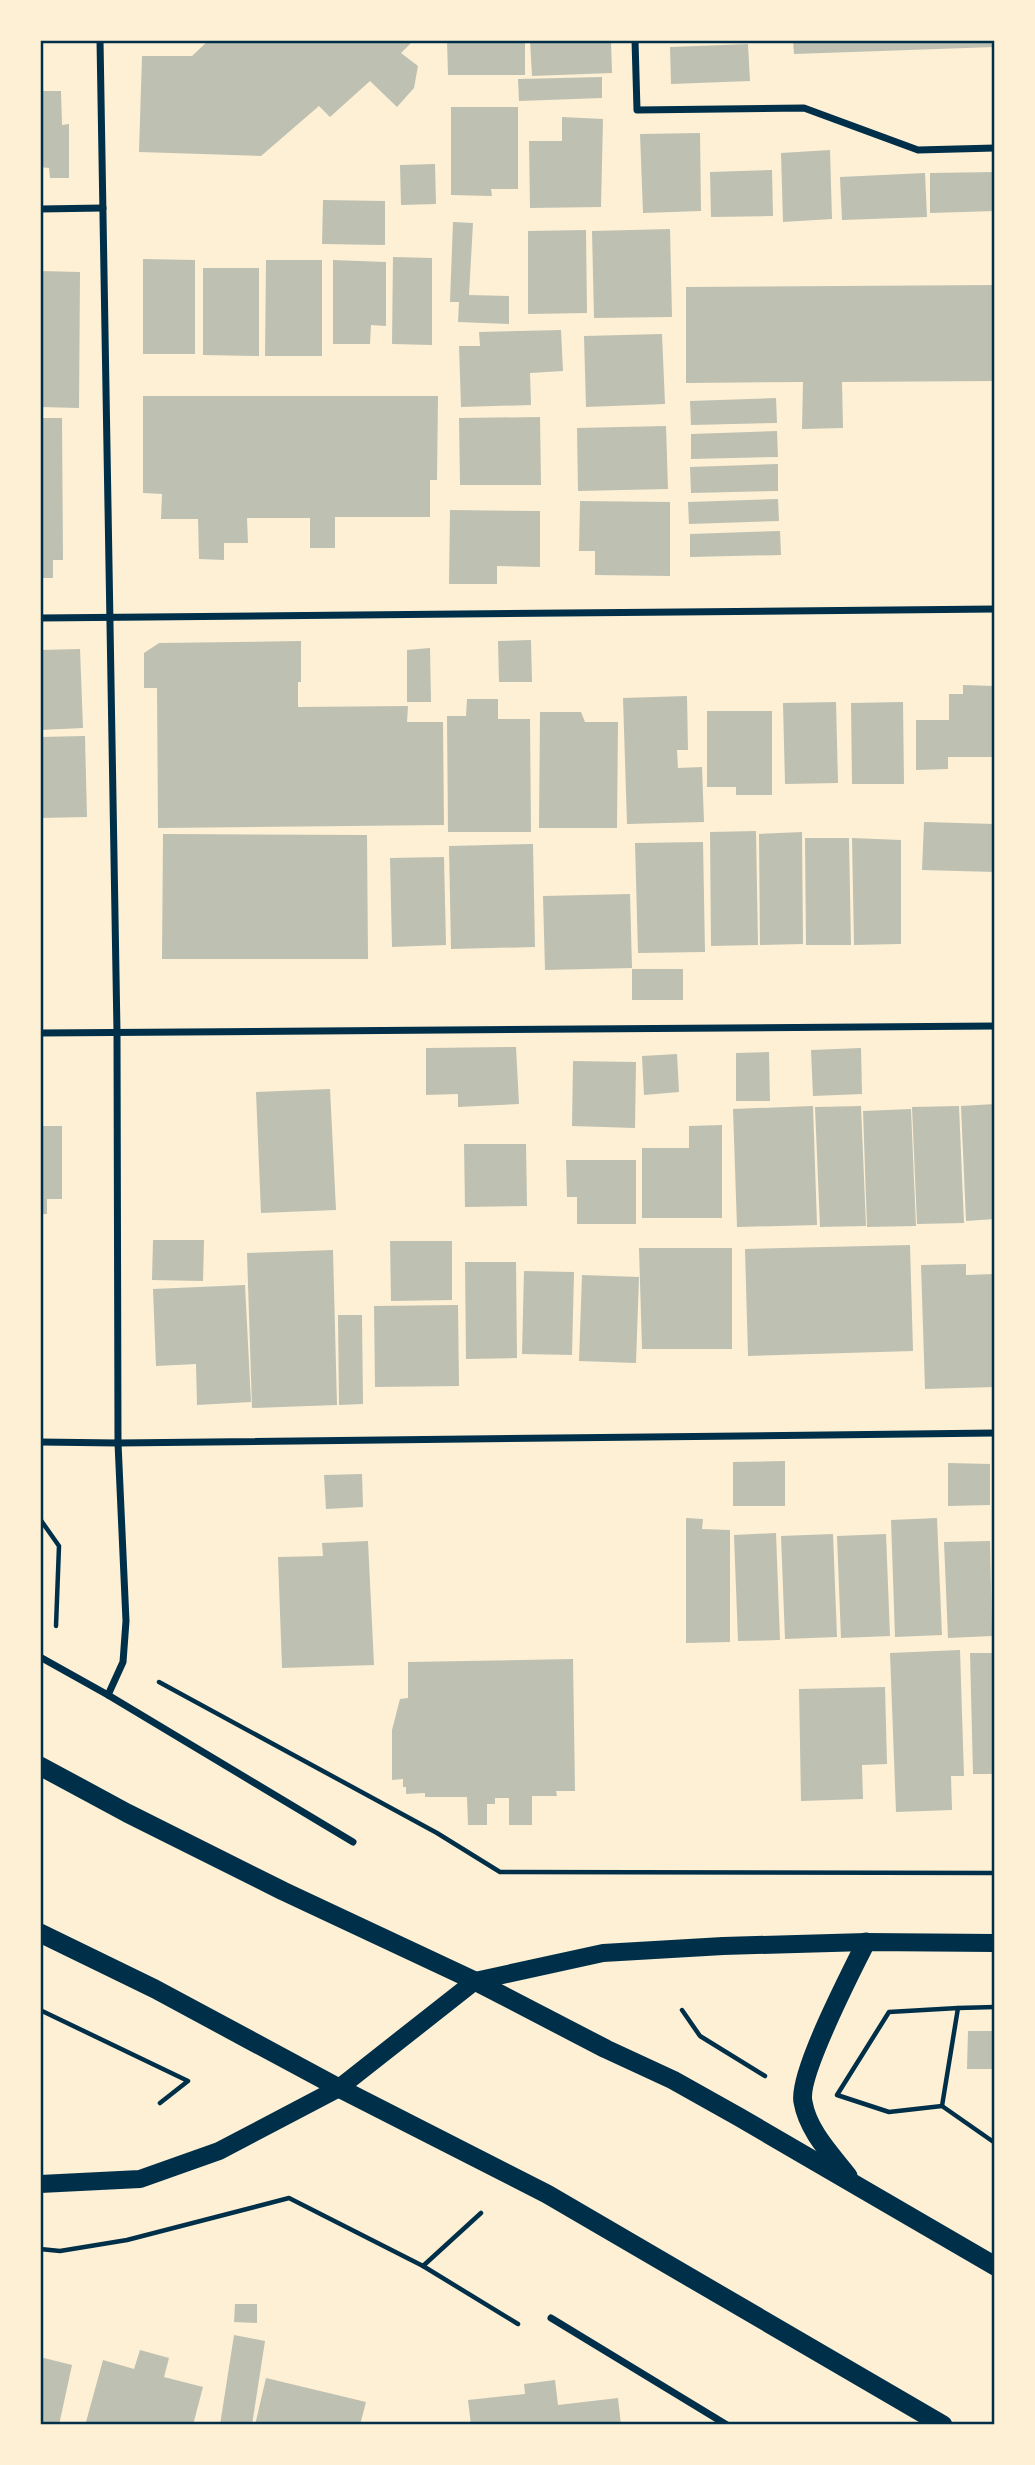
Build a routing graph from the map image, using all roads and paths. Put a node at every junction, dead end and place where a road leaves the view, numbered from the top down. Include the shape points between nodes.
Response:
1 (100, 40) edge
2 (635, 40) edge
3 (995, 148) edge
4 (103, 208) junction
5 (40, 209) edge
6 (995, 609) edge
7 (109, 617) junction
8 (40, 618) edge
9 (995, 1026) edge
10 (117, 1032) junction
11 (40, 1033) edge
12 (995, 1433) edge
13 (40, 1442) edge
14 (118, 1443) junction
15 (40, 1519) edge
16 (56, 1627) dead end
17 (40, 1657) edge
18 (123, 1662) junction
19 (108, 1695) junction
20 (40, 1766) edge
21 (353, 1842) dead end
22 (995, 1873) edge
23 (40, 1933) edge
24 (866, 1942) junction
25 (995, 1943) edge
26 (475, 1981) junction
27 (995, 2007) edge
28 (958, 2008) junction
29 (40, 2010) edge
30 (682, 2010) dead end
31 (769, 2078) dead end
32 (339, 2088) junction
33 (160, 2103) dead end
34 (942, 2106) junction
35 (995, 2143) edge
36 (853, 2183) junction
37 (40, 2184) edge
38 (481, 2213) dead end
39 (40, 2249) edge
40 (423, 2266) junction
41 (995, 2266) edge
42 (551, 2318) dead end
43 (523, 2328) dead end
44 (727, 2425) edge
45 (943, 2425) edge

1 - 4 street
2 - 3 street via 637,110 804,108 918,149
4 - 5 street
4 - 7 street
6 - 7 street
7 - 8 street
7 - 10 street
9 - 10 street
10 - 11 street
10 - 14 street
12 - 14 street
13 - 14 street
14 - 18 street via 126,1621
15 - 16 path via 59,1546
17 - 19 street
18 - 19 street
18 - 22 path via 500,1872
19 - 21 street
20 - 26 highway via 127,1814
23 - 32 highway
24 - 25 main road
24 - 26 main road via 603,1953
24 - 36 highway via 825,2026 802,2089 815,2133
26 - 32 main road
26 - 36 highway via 673,2080
27 - 28 path
28 - 34 path
28 - 34 path via 888,2012 838,2095 889,2112
29 - 33 path via 188,2081
30 - 31 path via 699,2036
32 - 37 main road via 219,2151 140,2179
32 - 45 highway via 547,2194
34 - 35 path
36 - 41 highway
38 - 40 path
39 - 40 path via 60,2251 127,2240 289,2198
40 - 43 path
42 - 44 street

